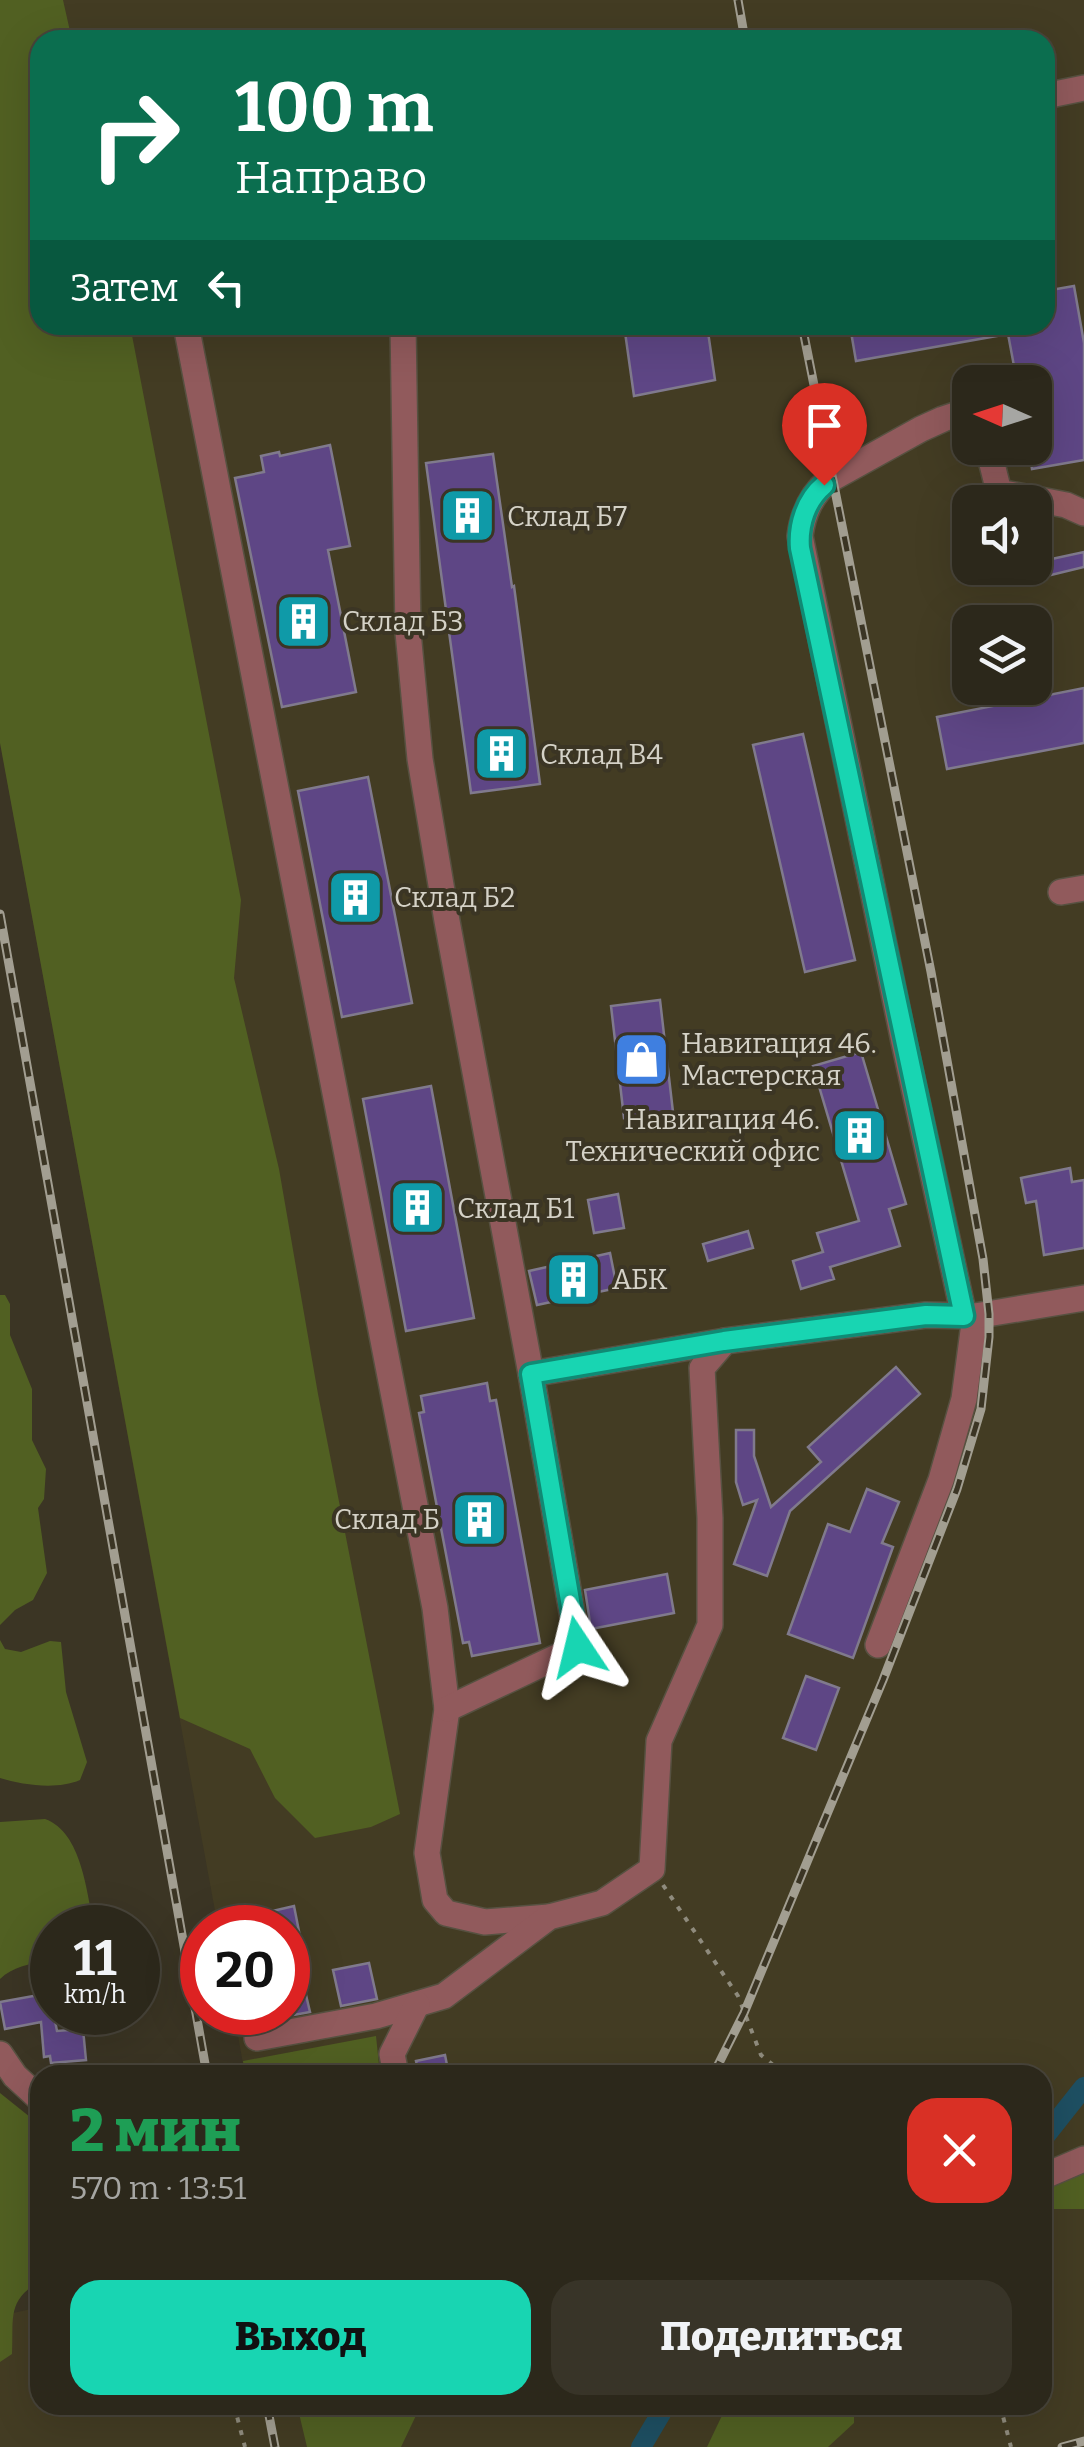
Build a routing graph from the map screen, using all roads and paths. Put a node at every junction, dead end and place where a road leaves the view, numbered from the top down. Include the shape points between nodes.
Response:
1 (1084, 88) edge
2 (1055, 94) edge
3 (188, 335) edge
4 (403, 335) edge
5 (952, 416) edge
6 (992, 465) edge
7 (1084, 512) edge
8 (1084, 1298) edge
9 (970, 1316) junction
10 (724, 1341) junction
11 (531, 1374) junction
12 (878, 1645) dead end
13 (447, 1709) junction
14 (652, 1869) junction
15 (549, 1917) junction
16 (417, 2004) junction
17 (257, 2038) dead end
18 (0, 2054) edge
19 (394, 2065) edge
20 (774, 2065) edge
21 (30, 2090) edge
22 (1084, 2160) edge
23 (1052, 2173) edge
24 (236, 2415) edge
25 (1003, 2415) edge
26 (244, 2447) edge
27 (1011, 2447) edge

1 - 2 street
3 - 13 street via 436,1608
4 - 11 street via 408,632 420,759
5 - 9 street via 829,480 808,505 800,536 904,1042
6 - 7 street via 999,492
8 - 9 street
9 - 10 street via 926,1315
9 - 12 street via 964,1398 941,1480
10 - 11 street
10 - 14 street via 702,1368 710,1625 660,1741
11 - 13 street via 578,1647
13 - 15 street via 426,1853 435,1900 446,1913 485,1922
14 - 15 street via 602,1903
14 - 20 path via 738,1996 761,2055
15 - 16 street via 444,1996
16 - 17 street
16 - 19 street via 392,2054
18 - 21 street
22 - 23 street
24 - 26 path
25 - 27 path

